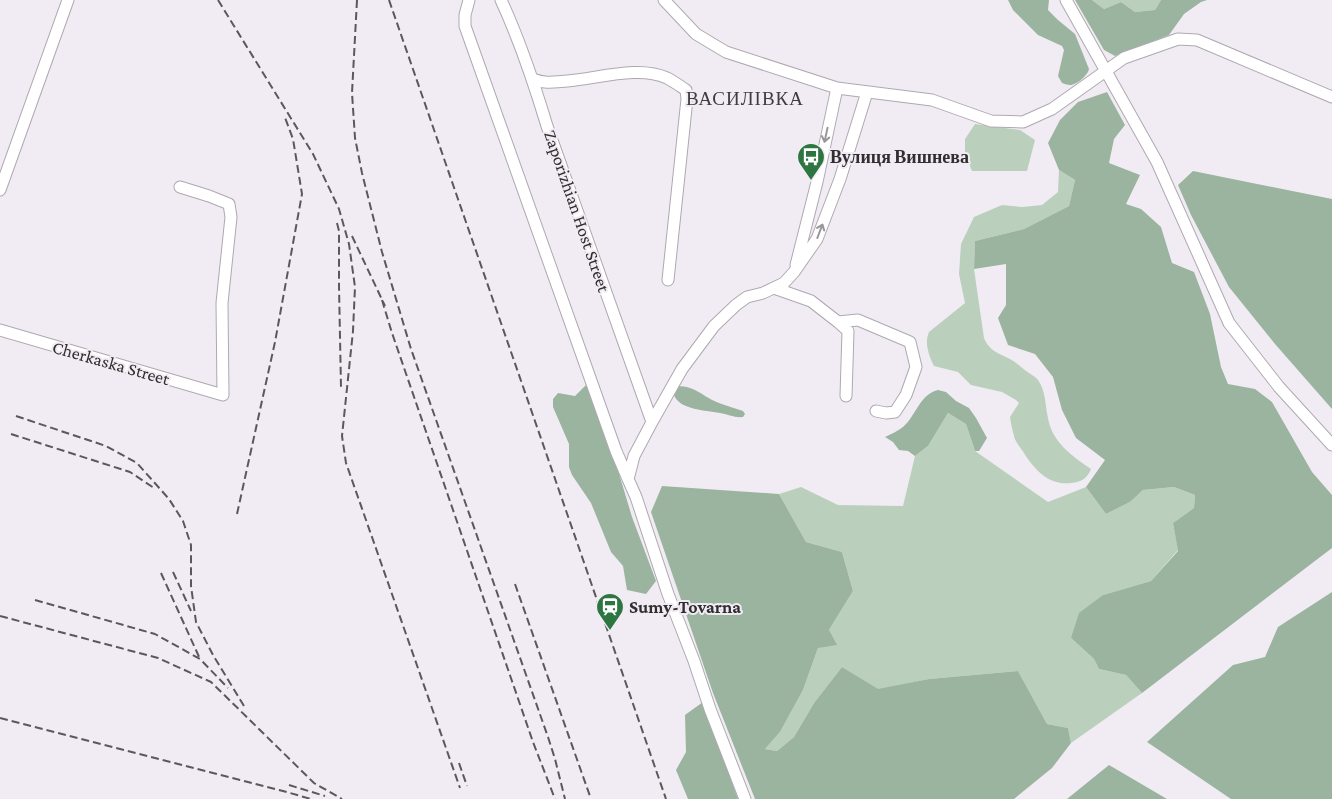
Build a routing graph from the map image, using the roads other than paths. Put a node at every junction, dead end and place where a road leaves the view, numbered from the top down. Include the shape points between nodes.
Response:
1 (68, 0) edge
2 (470, 0) edge
3 (501, 0) edge
4 (664, 0) edge
5 (1066, 0) edge
6 (1106, 70) junction
7 (533, 79) junction
8 (837, 88) junction
9 (867, 92) junction
10 (1332, 97) edge
11 (180, 187) dead end
12 (0, 190) edge
13 (794, 272) junction
14 (668, 280) dead end
15 (774, 288) junction
16 (838, 322) junction
17 (0, 330) edge
18 (846, 396) dead end
19 (876, 411) dead end
20 (652, 422) junction
21 (1332, 445) edge
22 (628, 478) junction
23 (745, 799) edge

1 - 12 street
2 - 22 street via 465,26
3 - 7 street, Zaporizhian Host Street
4 - 8 street via 696,34 726,52
5 - 6 street
6 - 9 street via 1052,109 1023,122 991,121 932,100
6 - 10 street via 1124,58 1178,39 1197,40
6 - 21 street via 1157,162 1229,323 1279,387
7 - 14 street via 542,83 650,73 667,78 686,90
7 - 20 street, Zaporizhian Host Street
8 - 9 street
8 -> 13 street
13 -> 9 street via 817,239
11 - 17 street, Cherkaska Street via 229,204 231,217 222,303 223,395
13 - 15 street
15 - 16 street via 811,301
15 - 20 street via 747,298 714,326 682,369
16 - 18 street via 848,331
16 - 19 street via 858,320 910,342 916,366 906,395 895,412
20 - 22 street via 634,456
22 - 23 street

